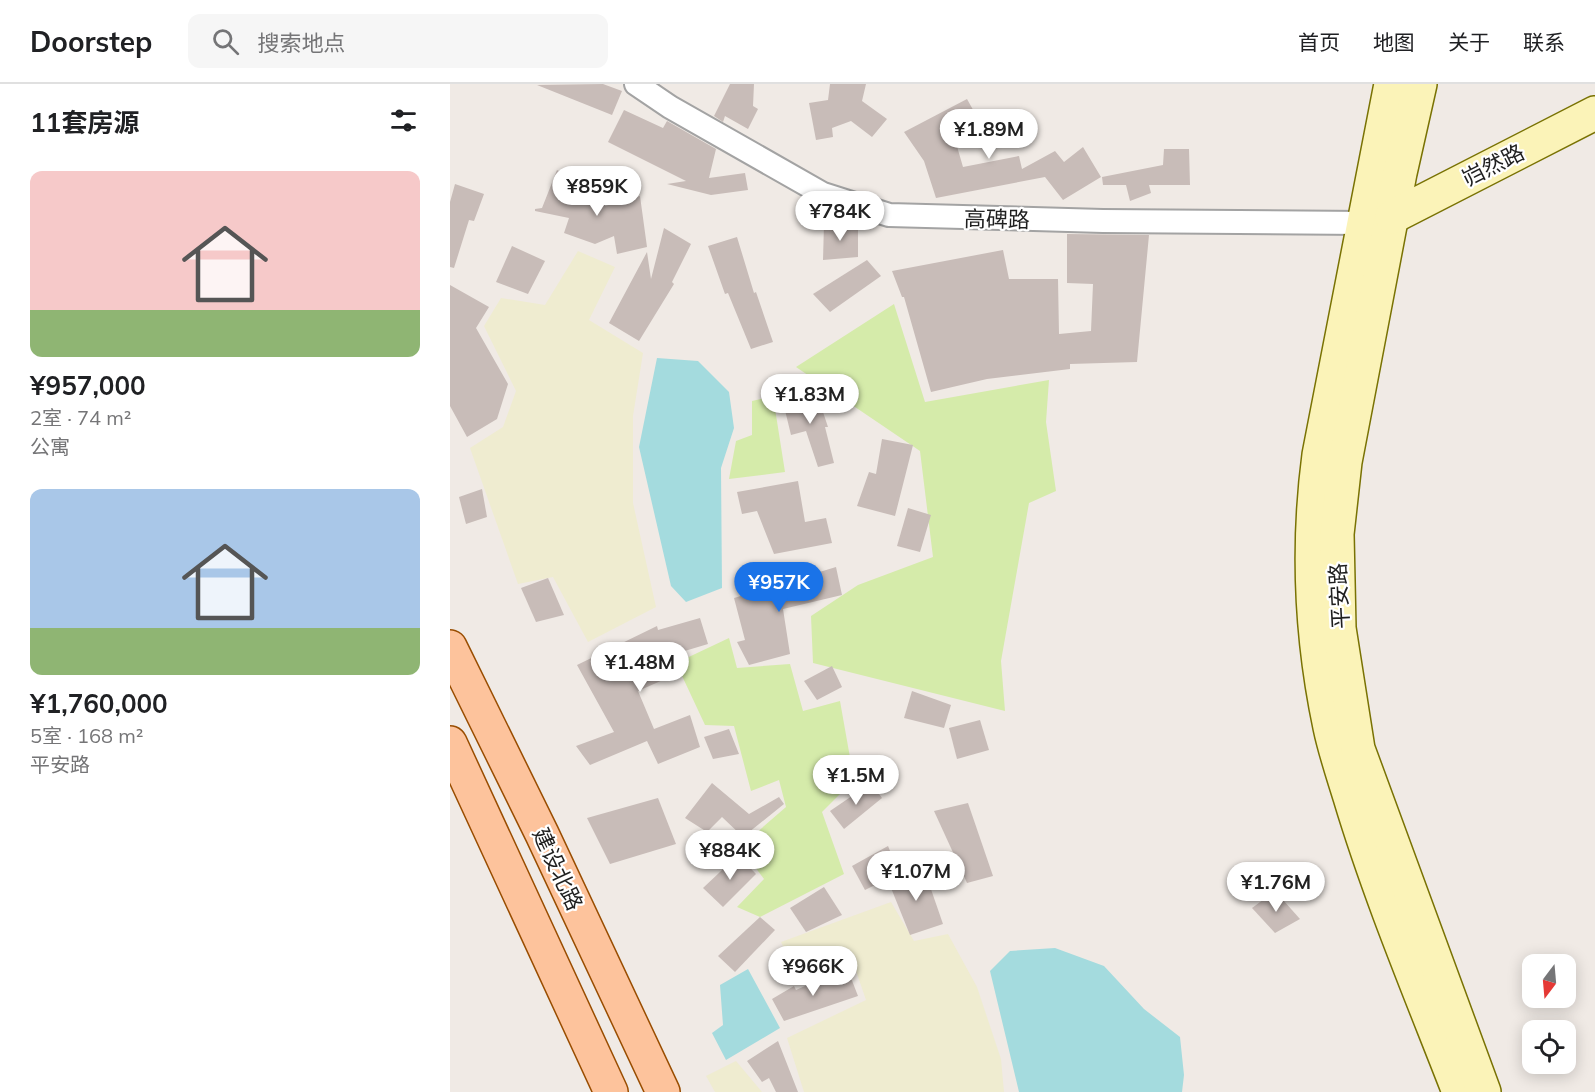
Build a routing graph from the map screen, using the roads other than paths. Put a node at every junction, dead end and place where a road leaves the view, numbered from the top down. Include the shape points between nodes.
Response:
1 (636, 84) edge
2 (1391, 84) edge
3 (1420, 84) edge
4 (1595, 113) edge
5 (1378, 220) junction
6 (450, 647) edge
7 (450, 743) edge
8 (611, 1092) edge
9 (663, 1092) edge
10 (1459, 1092) edge
11 (1484, 1092) edge

1 - 5 street, 高碑路 via 822,194 890,215 1103,222
2 - 5 street, 平安路
3 - 5 street, 平安路
4 - 5 street, 岿然路
5 - 10 street, 平安路 via 1316,477 1311,572 1316,642 1330,730 1367,854
5 - 11 street, 平安路 via 1340,499 1336,554 1339,628 1358,749
6 - 9 main road, 建设北路
7 - 8 main road, 建设北路

